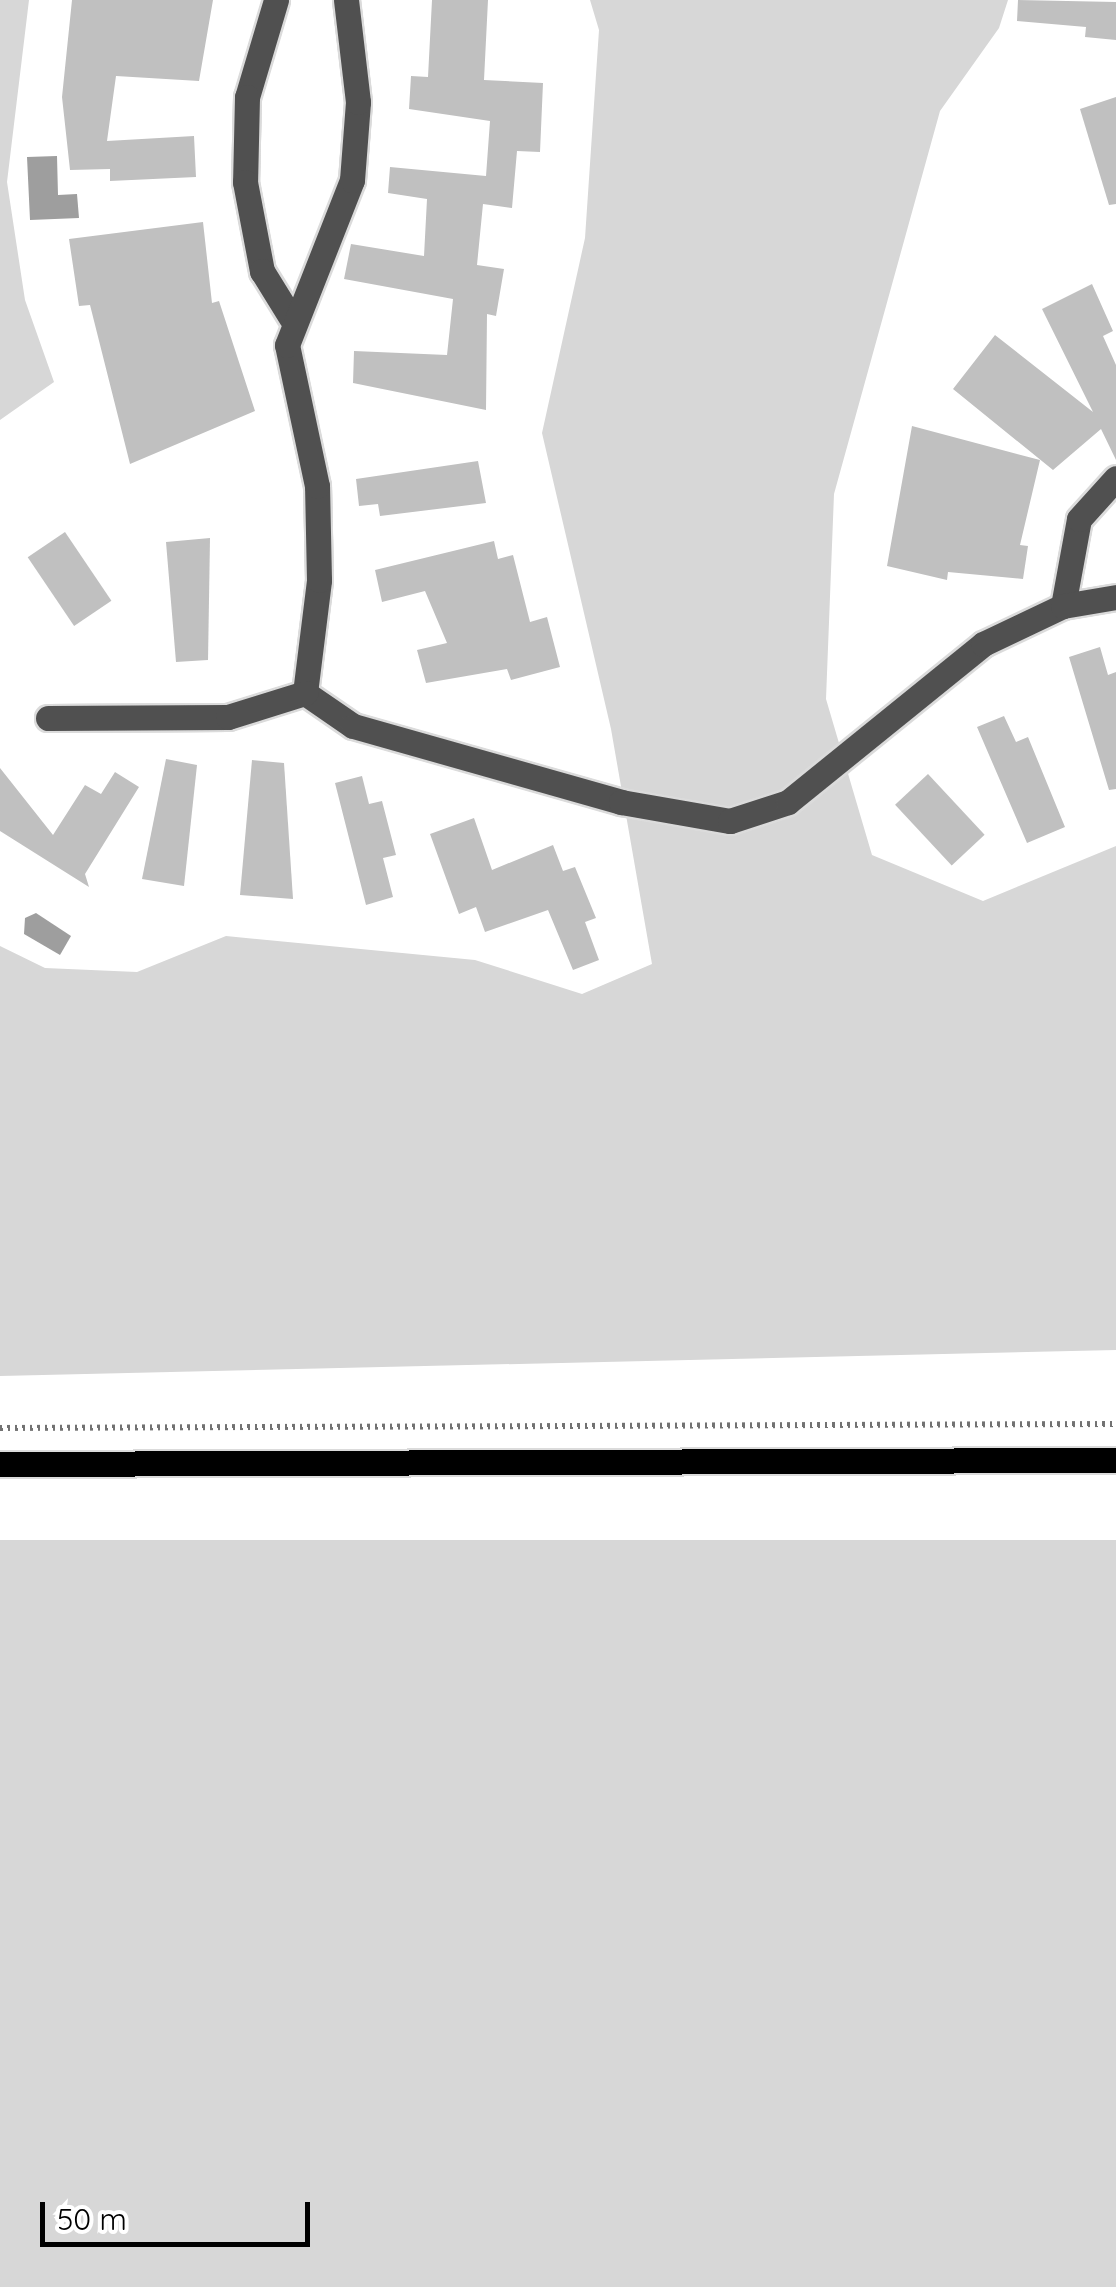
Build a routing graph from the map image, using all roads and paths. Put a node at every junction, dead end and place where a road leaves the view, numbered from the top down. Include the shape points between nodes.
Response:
1 (276, 0) edge
2 (346, 0) edge
3 (291, 318) junction
4 (1116, 478) edge
5 (1116, 597) edge
6 (1063, 606) junction
7 (305, 693) junction
8 (48, 718) dead end
9 (1116, 1424) edge
10 (0, 1428) edge
11 (1116, 1460) edge
12 (0, 1464) edge

1 - 3 street via 247,97 245,182 262,270
2 - 3 street via 358,102 352,180 332,244
3 - 7 street via 287,346 317,486 320,580
4 - 6 street via 1080,520
5 - 6 street
6 - 7 street via 983,644 788,802 730,822 620,802 353,726
7 - 8 street via 228,717
9 - 10 path
11 - 12 main road

